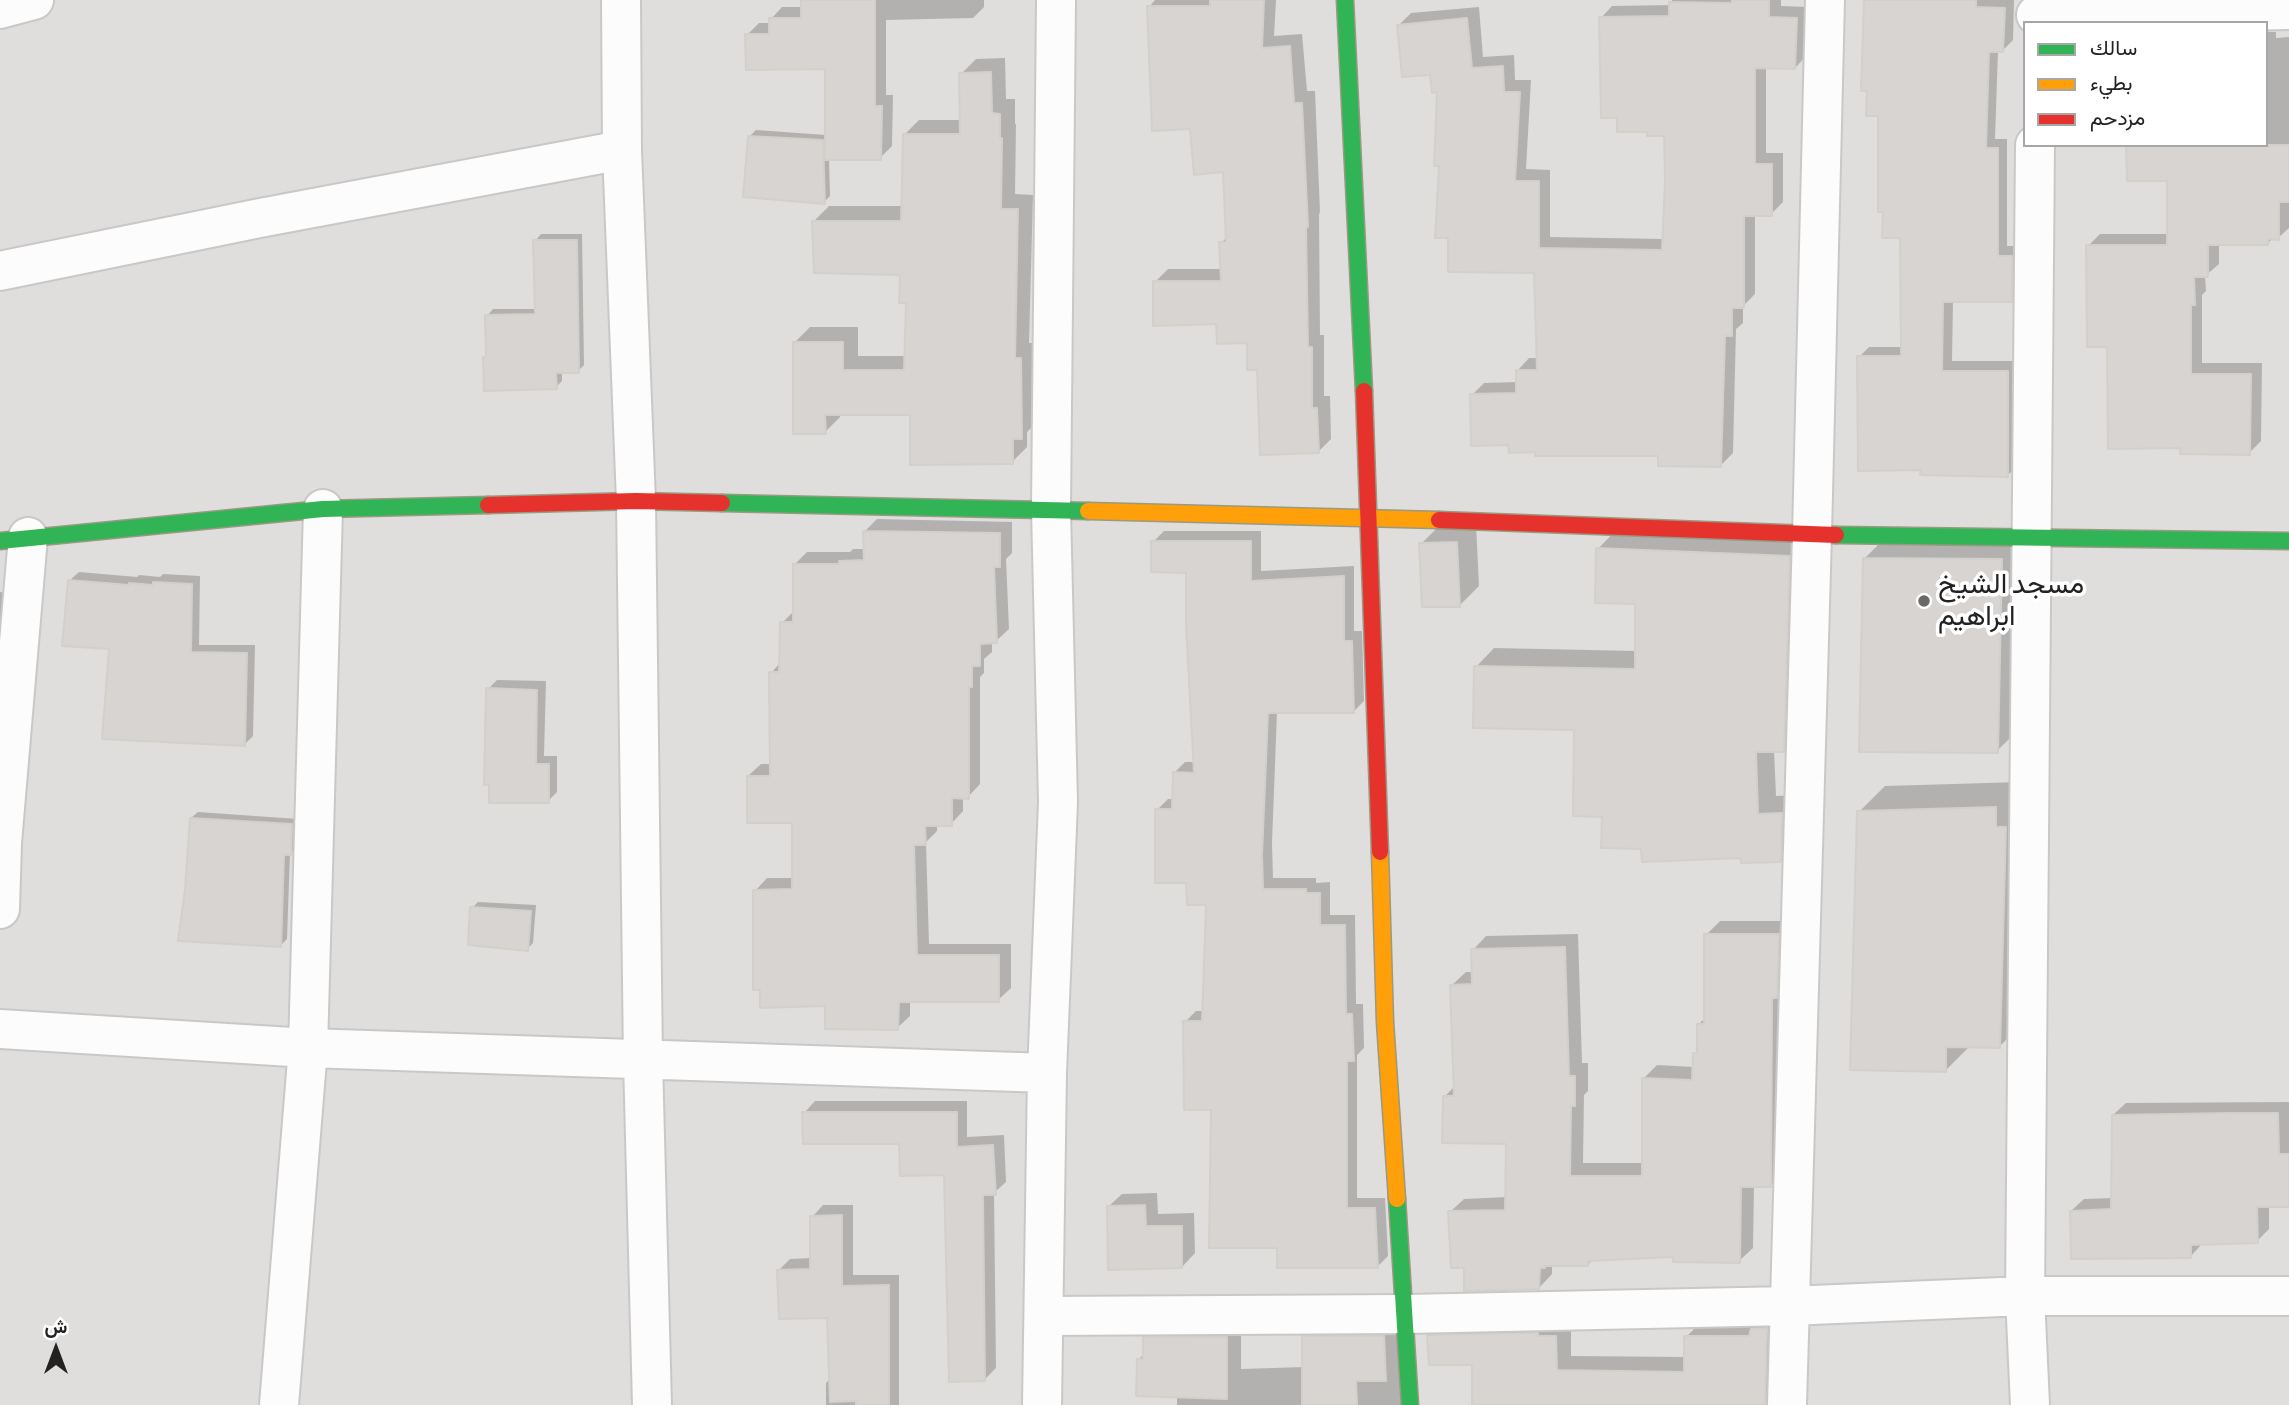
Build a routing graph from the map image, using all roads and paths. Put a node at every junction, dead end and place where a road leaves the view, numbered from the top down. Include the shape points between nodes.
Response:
1 (34, 0) edge
2 (621, 0) edge
3 (1056, 0) edge
4 (1345, 0) edge
5 (1825, 0) edge
6 (0, 9) edge
7 (2289, 10) edge
8 (2036, 13) edge
9 (2035, 147) edge
10 (622, 150) junction
11 (0, 271) edge
12 (636, 501) junction
13 (323, 509) junction
14 (1051, 509) junction
15 (1370, 517) junction
16 (1812, 536) junction
17 (2032, 537) junction
18 (14, 539) edge
19 (2289, 541) edge
20 (1, 843) edge
21 (0, 909) edge
22 (0, 1029) edge
23 (308, 1048) junction
24 (643, 1060) junction
25 (1047, 1073) junction
26 (2025, 1296) junction
27 (2289, 1296) edge
28 (1789, 1306) junction
29 (1406, 1314) junction
30 (1045, 1316) junction
31 (279, 1405) edge
32 (652, 1405) edge
33 (1042, 1405) edge
34 (1410, 1405) edge
35 (1787, 1405) edge
36 (2030, 1405) edge

1 - 6 street
2 - 10 street
3 - 14 street
4 - 15 street
5 - 16 street
7 - 8 street
9 - 17 street
10 - 11 street
10 - 12 street
12 - 13 street
12 - 14 street
12 - 24 street
13 - 18 street
13 - 23 street
14 - 15 street
14 - 25 street via 1058,802
15 - 16 street
15 - 29 street via 1385,1022
16 - 17 street
16 - 28 street
17 - 19 street
17 - 26 street
18 - 20 street
20 - 21 street
22 - 23 street
23 - 24 street
23 - 31 street
24 - 25 street
24 - 32 street
25 - 30 street
26 - 27 street
26 - 28 street
26 - 36 street
28 - 29 street
28 - 35 street
29 - 30 street
29 - 34 street
30 - 33 street

